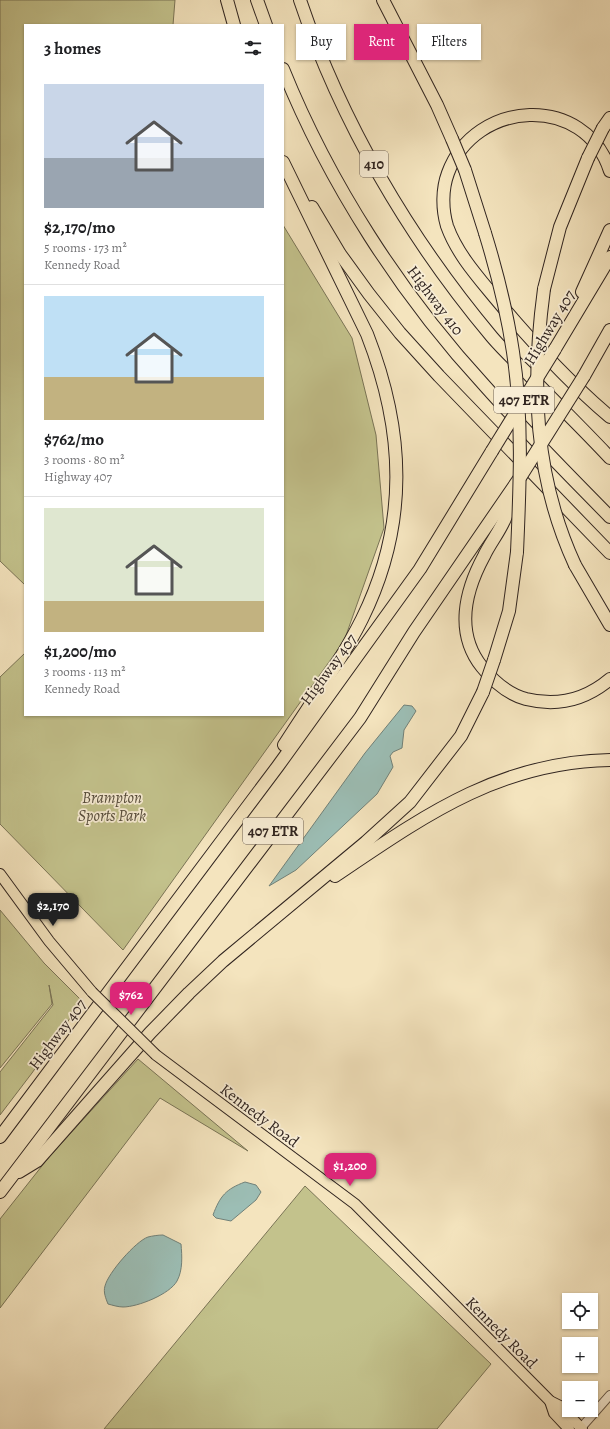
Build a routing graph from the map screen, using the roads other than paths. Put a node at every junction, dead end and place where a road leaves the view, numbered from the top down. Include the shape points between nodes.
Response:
1 (227, 0) edge
2 (258, 0) edge
3 (300, 0) edge
4 (384, 0) edge
5 (234, 24) edge
6 (266, 24) edge
7 (284, 71) edge
8 (610, 118) edge
9 (284, 153) edge
10 (284, 164) edge
11 (610, 171) edge
12 (610, 230) edge
13 (610, 257) edge
14 (578, 310) junction
15 (610, 330) edge
16 (610, 417) edge
17 (610, 458) edge
18 (510, 491) junction
19 (610, 517) edge
20 (610, 553) edge
21 (610, 625) edge
22 (610, 679) edge
23 (610, 760) edge
24 (278, 766) junction
25 (0, 874) edge
26 (303, 893) junction
27 (0, 1136) edge
28 (11, 1177) junction
29 (0, 1192) edge
30 (610, 1395) edge
31 (550, 1402) junction
32 (569, 1429) edge
33 (581, 1429) edge

1 - 5 highway
2 - 6 highway
3 - 17 highway, Highway 410 / 410 via 328,74 360,139 392,197 427,251 456,293 493,338
4 - 26 highway, bridge via 437,105 465,170 505,308 518,400 520,458 517,552 509,611 483,692 461,736 410,802
7 - 19 highway, Highway 410 / 410 via 327,163 364,226 404,286 484,386
8 - 21 highway, bridge via 588,158 560,227 544,289 536,357 539,438 557,519 575,565
9 - 20 highway via 306,198 340,254 396,327 439,376
10 - 24 highway via 367,334 377,360 390,406 395,438 396,484 391,536 375,590 351,640 281,749
11 - 16 highway via 599,148 576,127 550,117 517,115 481,129 464,144 450,165 443,201 447,226 465,260 519,327
12 - 14 highway via 582,289
13 - 14 highway, Highway 407 / 407 ETR
14 - 24 highway, Highway 407 / 407 ETR, bridge via 420,569
15 - 18 highway, 407 ETR, bridge via 584,376
18 - 22 highway via 506,516 481,562 466,602 467,638 479,663 502,687 523,698 539,702 579,698 590,694
18 - 28 highway, 407 ETR via 414,632 360,718
23 - 26 highway via 541,768 474,791 404,830 319,887
24 - 27 highway, Highway 407 / 407 ETR
25 - 31 main road, Kennedy Road, bridge via 49,942 92,992 156,1055 355,1204
26 - 28 highway via 189,993 150,1033 37,1161
28 - 29 highway, 407 ETR
30 - 33 street
31 - 32 main road, Kennedy Road via 554,1414
31 - 33 main road, Kennedy Road via 560,1406

